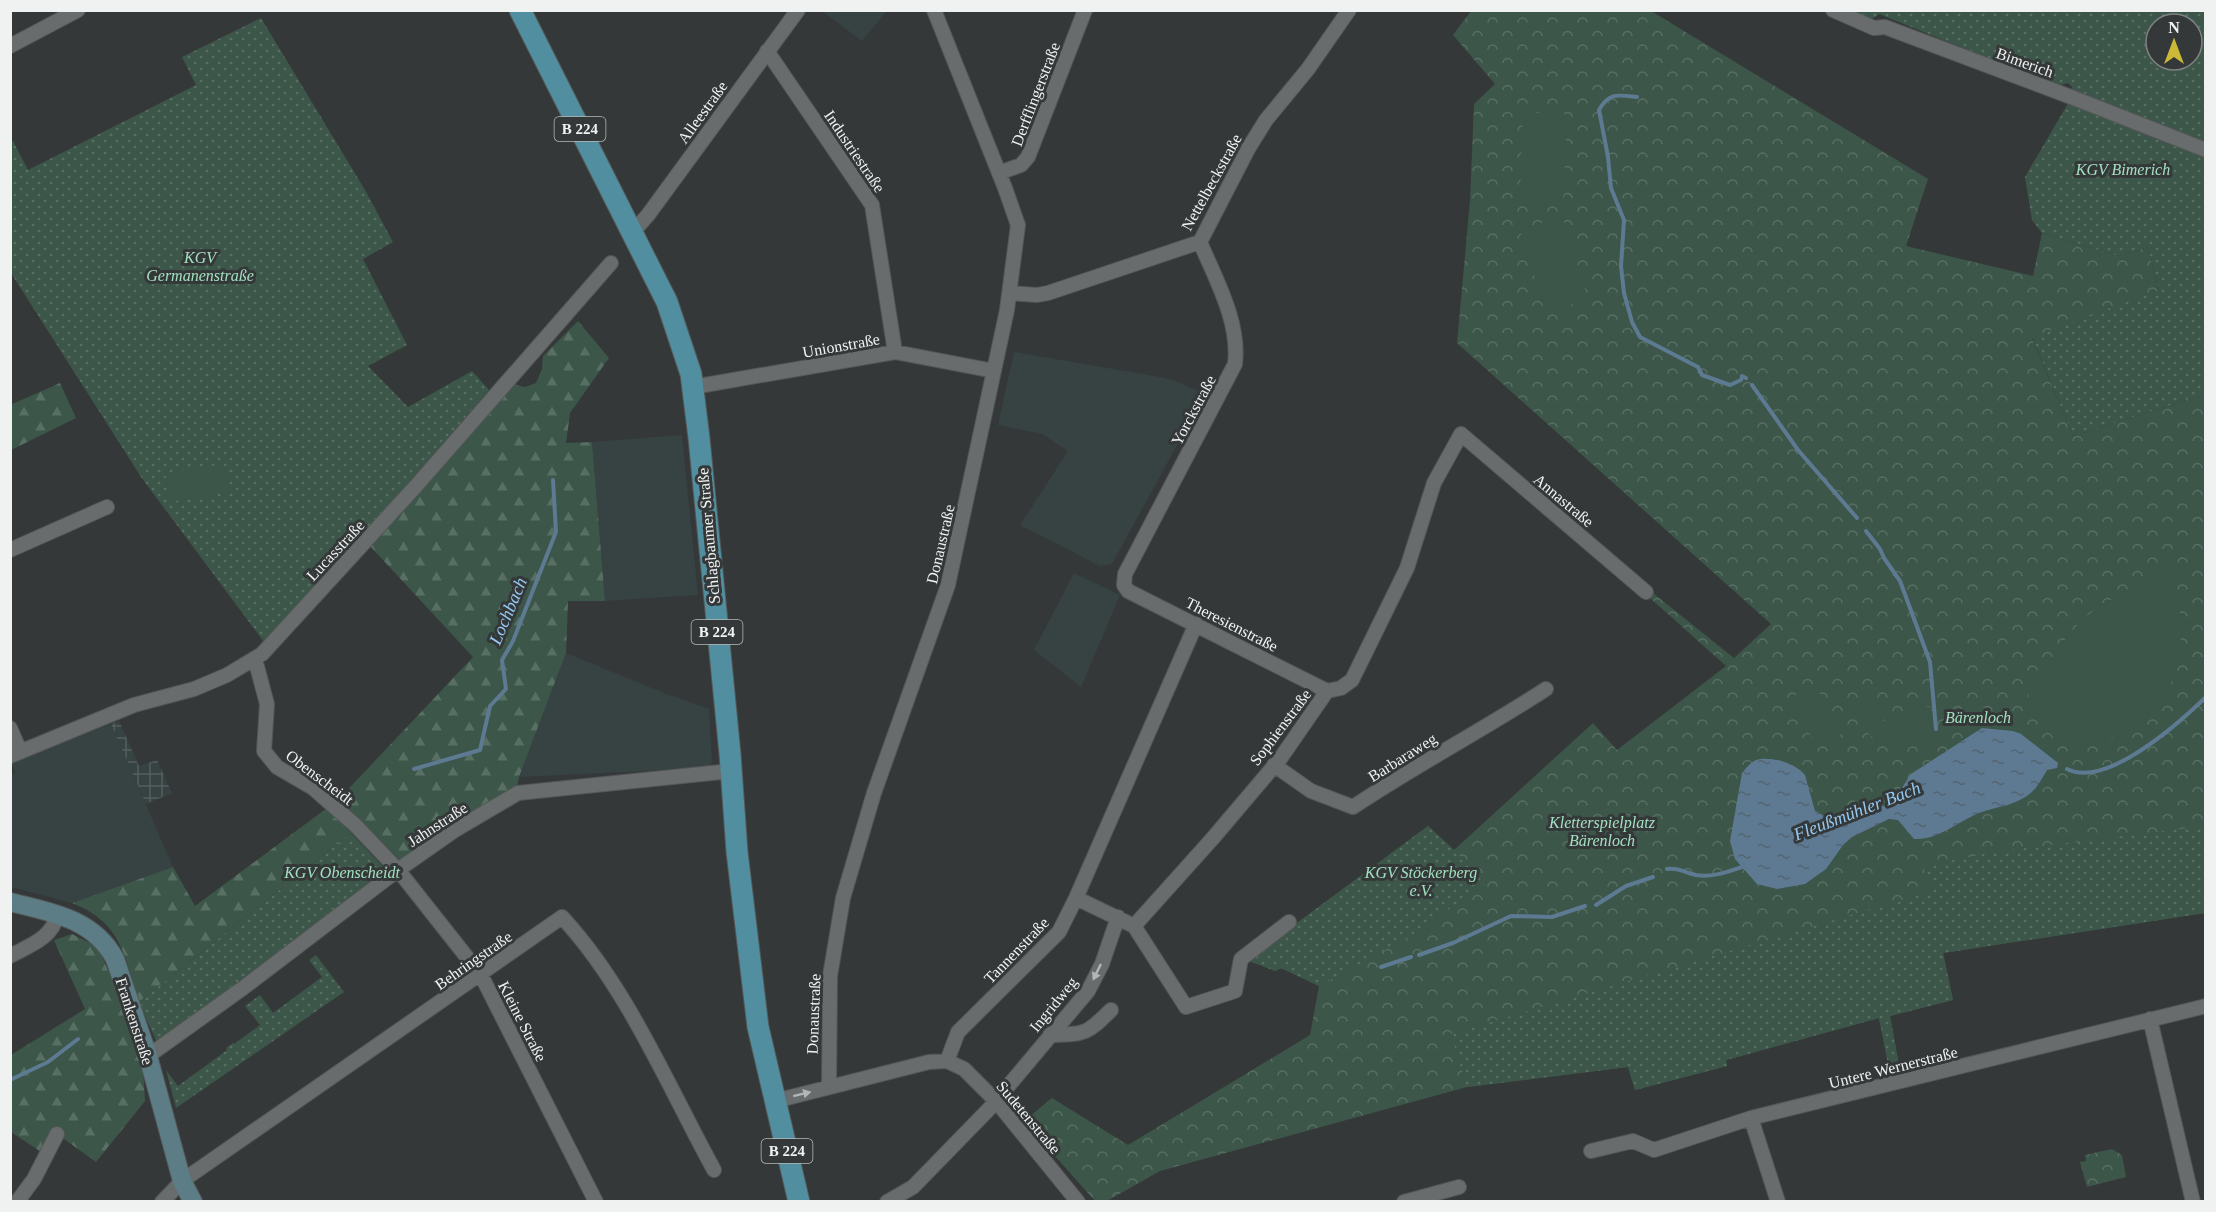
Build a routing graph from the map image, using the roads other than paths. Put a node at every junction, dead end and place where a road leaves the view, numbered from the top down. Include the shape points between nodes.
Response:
1 (78, 10) edge
2 (520, 10) edge
3 (798, 10) edge
4 (934, 10) edge
5 (1085, 10) edge
6 (1349, 10) edge
7 (1833, 10) edge
8 (10, 46) edge
9 (767, 51) junction
10 (2205, 150) edge
11 (999, 173) junction
12 (632, 233) junction
13 (1200, 242) junction
14 (611, 263) dead end
15 (1010, 293) junction
16 (895, 352) junction
17 (994, 371) junction
18 (693, 387) junction
19 (1461, 434) joint
20 (107, 507) dead end
21 (10, 550) edge
22 (1125, 585) joint
23 (1646, 591) dead end
24 (1196, 624) junction
25 (255, 659) junction
26 (1546, 689) dead end
27 (1327, 691) junction
28 (10, 728) edge
29 (15, 754) edge
30 (1274, 765) junction
31 (731, 771) junction
32 (398, 870) junction
33 (1076, 898) junction
34 (10, 902) edge
35 (58, 914) junction
36 (1118, 917) junction
37 (1289, 922) dead end
38 (1134, 926) junction
39 (10, 956) edge
40 (481, 975) junction
41 (2205, 1006) edge
42 (1111, 1010) dead end
43 (2150, 1019) junction
44 (1050, 1035) junction
45 (147, 1056) junction
46 (947, 1061) junction
47 (829, 1087) junction
48 (775, 1101) junction
49 (996, 1101) junction
50 (1751, 1118) junction
51 (57, 1134) dead end
52 (1591, 1151) dead end
53 (714, 1170) dead end
54 (182, 1181) junction
55 (1460, 1187) dead end
56 (17, 1202) edge
57 (162, 1202) edge
58 (193, 1202) edge
59 (596, 1202) edge
60 (799, 1202) edge
61 (887, 1202) edge
62 (1078, 1202) edge
63 (1404, 1202) edge
64 (1778, 1202) edge
65 (2193, 1202) edge

1 - 8 street
2 - 12 main road, Schlagbaumer Straße / B 224
3 - 9 street, Alleestraße
4 - 11 street, Donaustraße
5 - 11 street, Derfflingerstraße via 1028,157 1021,165
6 - 13 street, Nettelbeckstraße via 1266,120
7 - 10 street, Bimerich via 2071,96
9 - 12 street, Alleestraße
9 - 16 street, Industriestraße via 872,205
11 - 15 street, Donaustraße via 1018,225
12 - 18 main road, Schlagbaumer Straße / B 224 via 675,323
13 - 15 street, Nettelbeckstraße via 1048,293
13 - 22 street, Yorckstraße via 1225,301 1237,346 1235,364 1125,574
14 - 25 street, Lucasstraße via 416,486
15 - 17 street, Donaustraße
16 - 17 street, Unionstraße
16 - 18 street, Unionstraße
17 - 47 street, Donaustraße via 948,585 874,793 843,898 830,976
18 - 31 main road, Schlagbaumer Straße / B 224
19 - 23 street, Annastraße
19 - 27 street, Sophienstraße via 1434,483 1407,568 1352,680
20 - 21 street
22 - 24 street, Theresienstraße via 1128,591
24 - 27 street, Theresienstraße
24 - 33 street, Tannenstraße
25 - 29 street, Lucasstraße via 194,689 134,705
25 - 32 street, Obenscheidt via 267,704 264,751 268,758 334,805
26 - 30 street, Barbaraweg via 1353,807 1311,791
27 - 30 street, Sophienstraße
28 - 29 street
30 - 38 street, Sophienstraße
31 - 32 street, Jahnstraße via 518,793
31 - 48 main road, Schlagbaumer Straße / B 224 via 758,1027
32 - 40 street, Kleine Straße
32 - 45 street, Jahnstraße
33 - 36 street
33 - 46 street, Tannenstraße via 1059,932 958,1032
34 - 35 street, Frankenstraße
35 - 39 street via 48,934
35 - 45 street, Frankenstraße via 91,929 109,947
36 - 38 street
36 -> 44 street, Ingridweg via 1088,991
37 - 38 street via 1241,959 1234,991 1189,1007 1184,1006
40 - 53 street, Behringstraße via 562,917 613,983
40 - 54 street, Behringstraße
40 - 59 street, Kleine Straße
41 - 43 street, Untere Wernerstraße
42 - 44 street via 1086,1032
43 - 50 street, Untere Wernerstraße
43 - 65 street
44 - 49 street, Ingridweg
45 - 54 street, Frankenstraße
46 - 47 street
46 - 49 street, Sudetenstraße via 964,1069
48 -> 47 street
48 - 60 main road, Schlagbaumer Straße / B 224
49 - 61 street, Ingridweg via 913,1187
49 - 62 street, Sudetenstraße
50 - 52 street, Untere Wernerstraße via 1654,1150 1633,1141
50 - 64 street
51 - 56 street
54 - 57 street, Behringstraße
54 - 58 street, Frankenstraße
55 - 63 street

